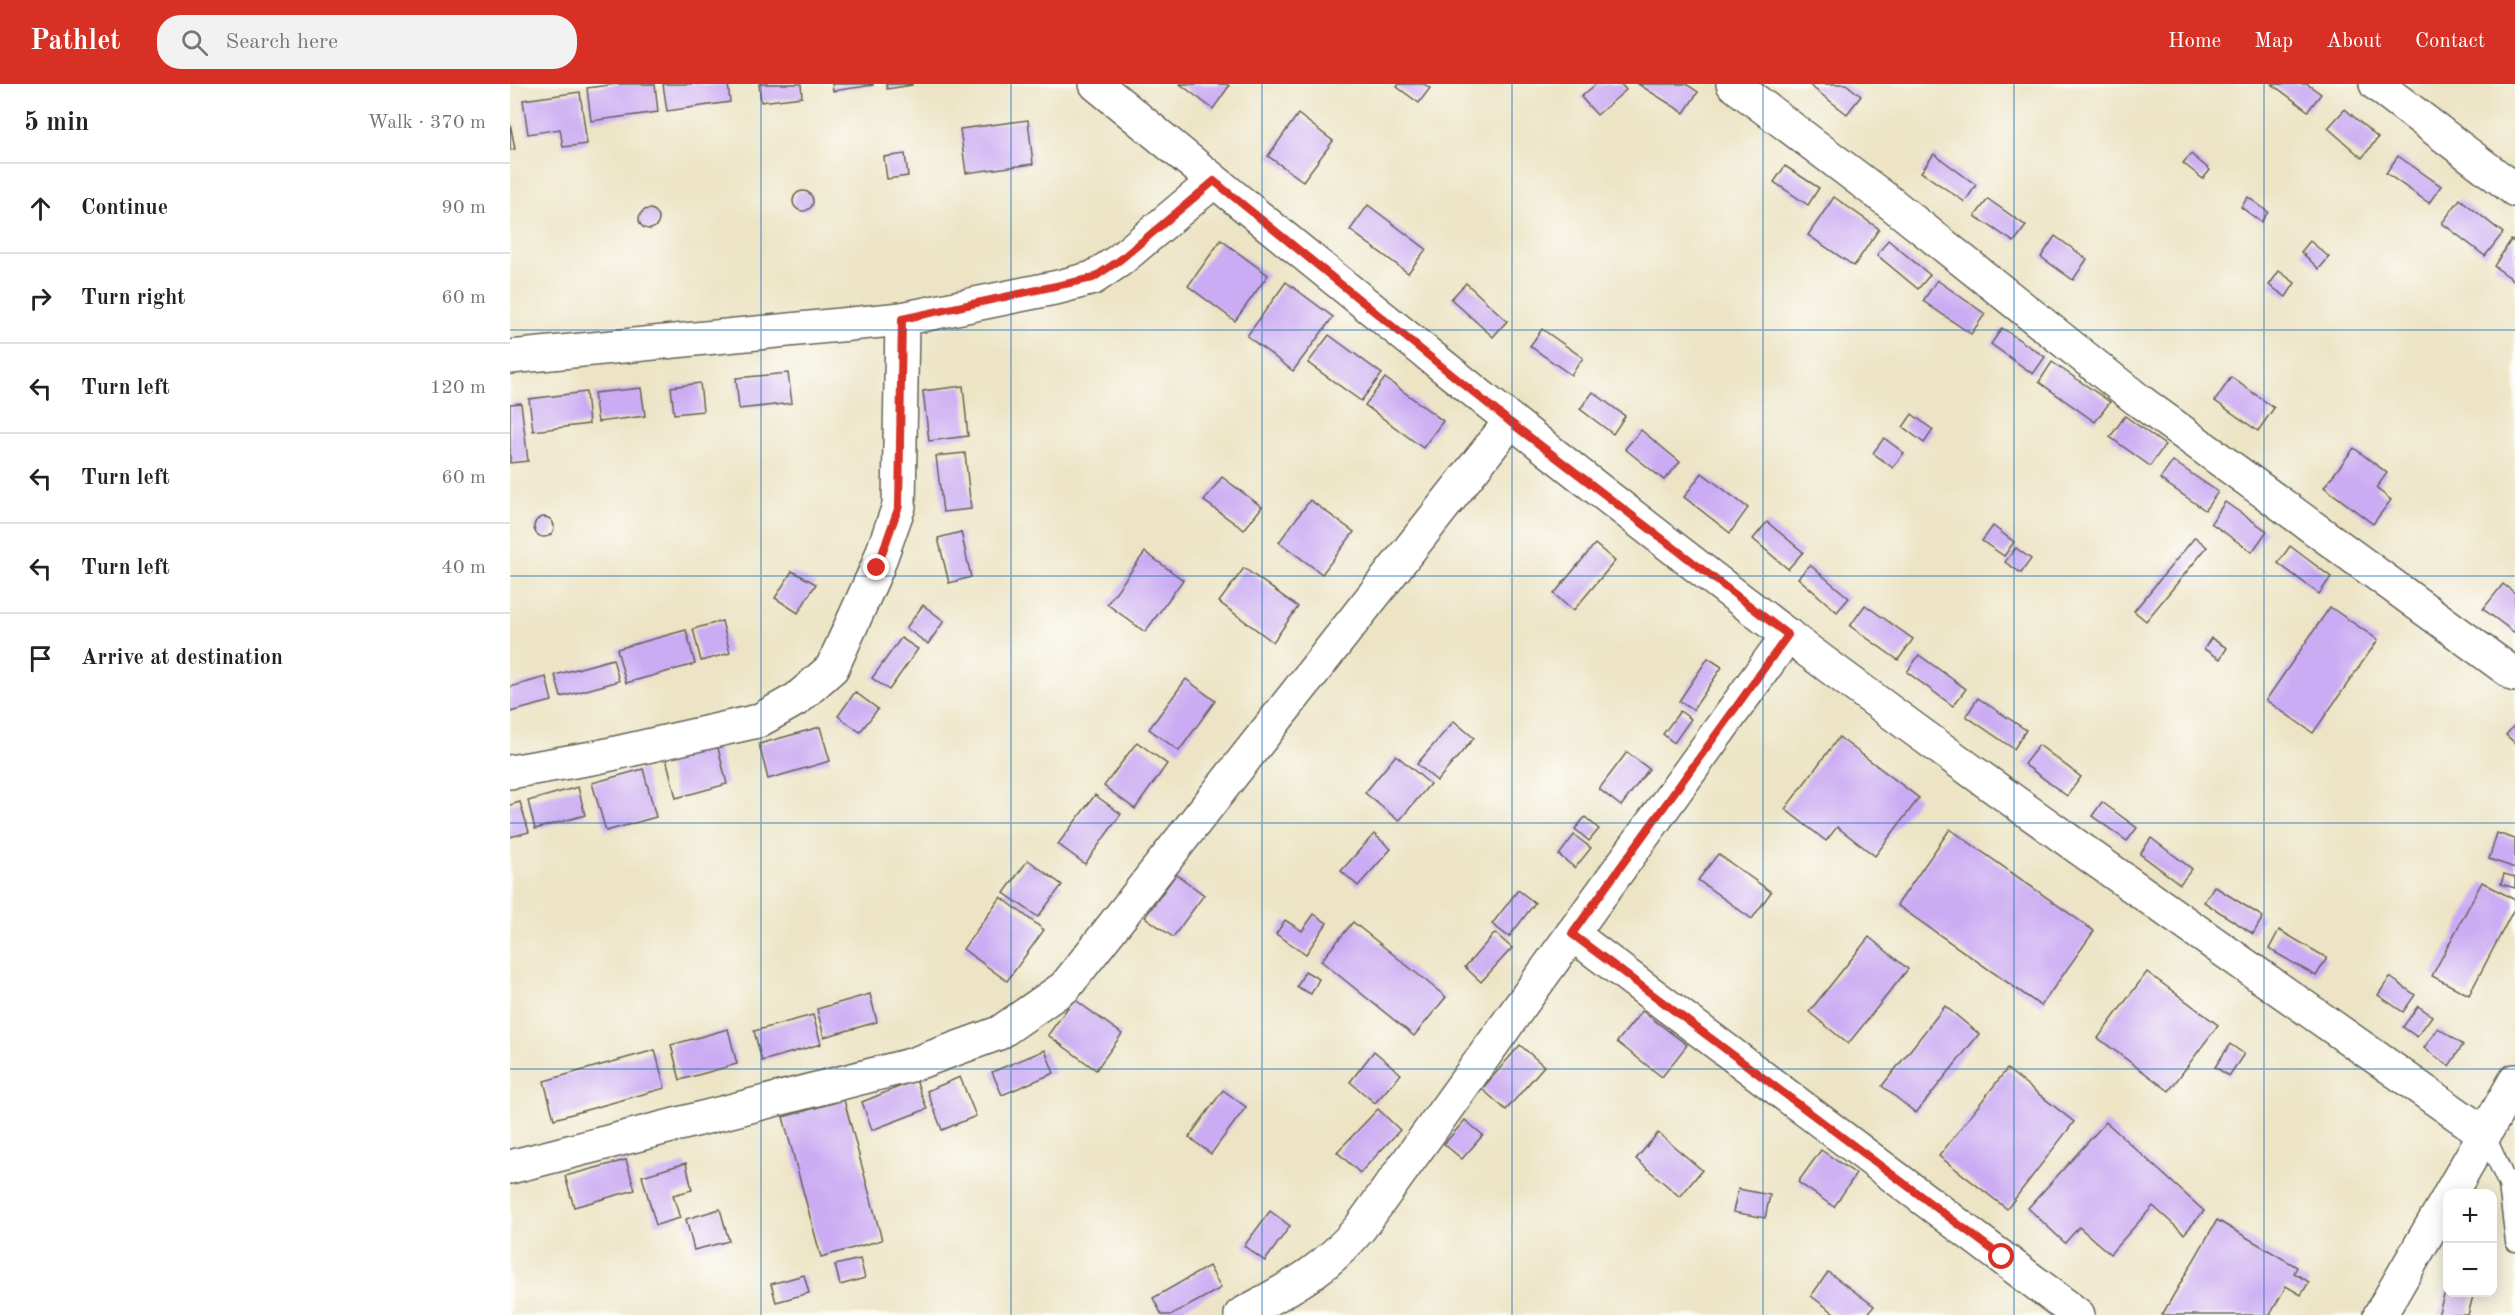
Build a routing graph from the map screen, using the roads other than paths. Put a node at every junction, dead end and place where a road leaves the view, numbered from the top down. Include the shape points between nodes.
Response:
1 (1095, 84) edge
2 (1732, 84) edge
3 (2376, 84) edge
4 (1214, 181) junction
5 (2515, 190) edge
6 (902, 319) junction
7 (510, 357) edge
8 (1510, 422) junction
9 (1788, 635) junction
10 (2515, 675) edge
11 (510, 772) edge
12 (1572, 934) junction
13 (2515, 1081) edge
14 (2485, 1134) junction
15 (510, 1167) edge
16 (2453, 1189) edge
17 (2443, 1207) edge
18 (2515, 1242) edge
19 (1241, 1315) edge
20 (2078, 1315) edge
21 (2380, 1315) edge

1 - 4 street
2 - 10 street via 1888,201 2137,399
3 - 5 street
4 - 6 street via 1093,278
4 - 8 street
6 - 7 street
6 - 11 street via 899,506 877,568 831,668 797,699 758,721
8 - 9 street
8 - 15 street via 1065,987 999,1033 911,1065
9 - 12 street
9 - 14 street via 2031,814
12 - 19 street via 1337,1255 1312,1275
12 - 20 street
13 - 14 street
14 - 16 street
14 - 18 lane via 2508,1185
17 - 21 street

